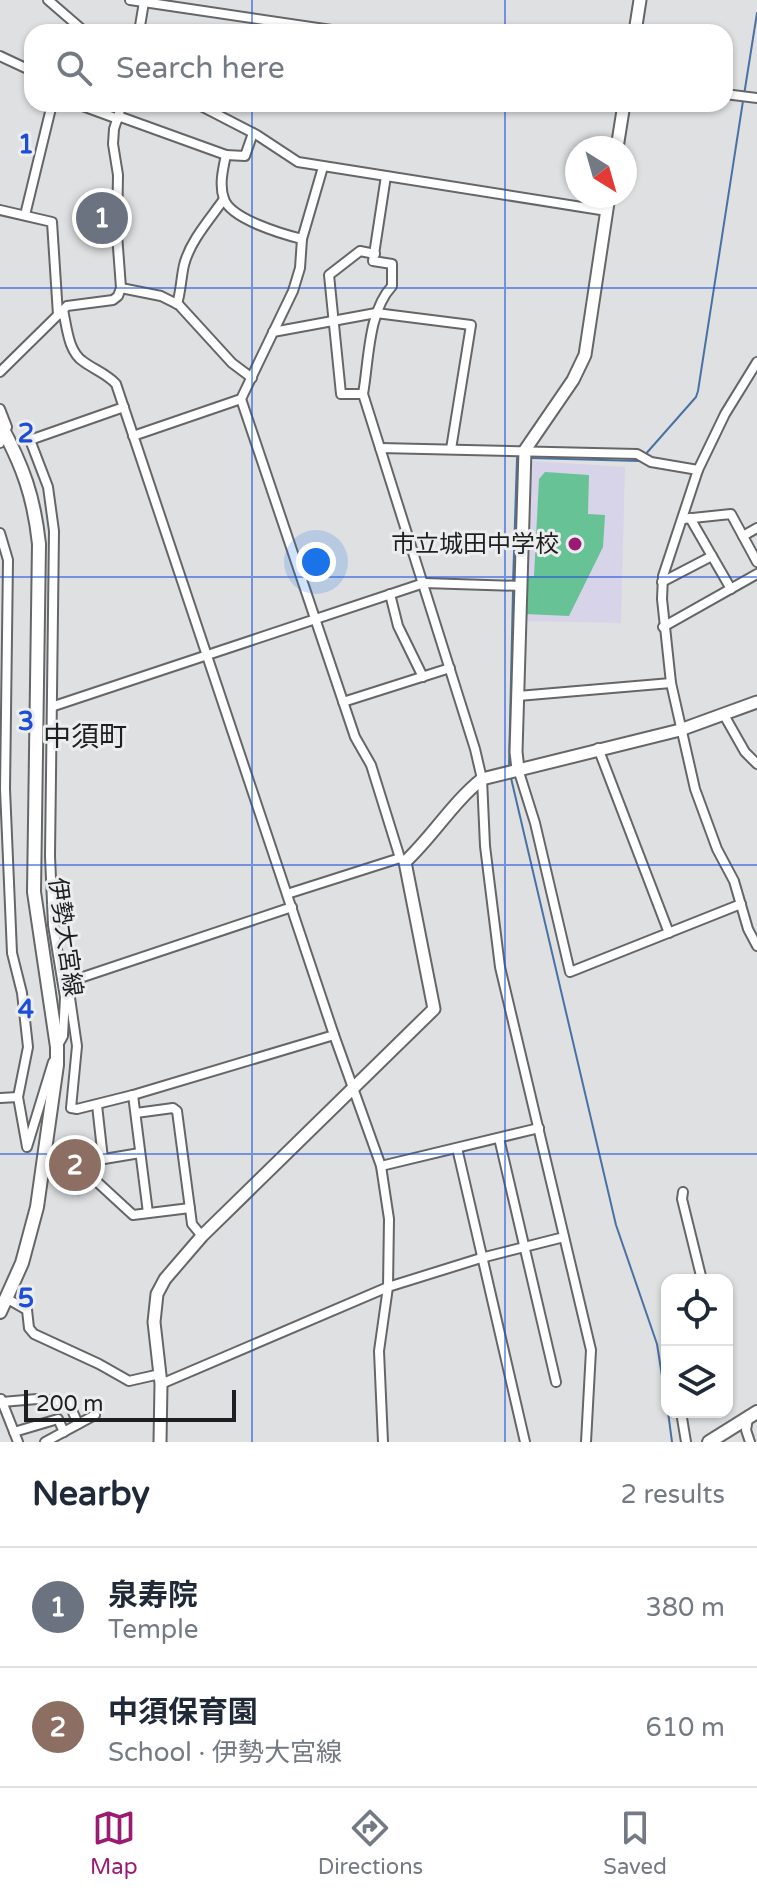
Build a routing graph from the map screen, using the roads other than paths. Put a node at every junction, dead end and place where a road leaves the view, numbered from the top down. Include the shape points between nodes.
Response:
1 (130, 0) edge
2 (640, 0) edge
3 (51, 1) edge
4 (144, 2) junction
5 (187, 4) edge
6 (73, 24) edge
7 (140, 24) edge
8 (300, 24) edge
9 (636, 24) edge
10 (0, 56) edge
11 (24, 67) edge
12 (50, 112) edge
13 (102, 112) edge
14 (120, 112) edge
15 (212, 112) edge
16 (623, 112) edge
17 (118, 117) junction
18 (253, 133) junction
19 (619, 136) edge
20 (226, 155) junction
21 (323, 167) junction
22 (386, 176) junction
23 (224, 199) junction
24 (607, 208) edge
25 (0, 210) edge
26 (607, 211) junction
27 (25, 215) junction
28 (302, 239) junction
29 (375, 254) junction
30 (121, 288) junction
31 (177, 304) junction
32 (60, 312) junction
33 (376, 313) junction
34 (332, 323) junction
35 (273, 332) junction
36 (757, 362) edge
37 (0, 372) edge
38 (252, 378) junction
39 (363, 394) junction
40 (241, 399) junction
41 (124, 407) junction
42 (0, 409) edge
43 (2, 434) edge
44 (133, 436) junction
45 (380, 448) junction
46 (451, 449) junction
47 (525, 455) junction
48 (698, 470) junction
49 (687, 518) junction
50 (757, 528) edge
51 (0, 533) edge
52 (743, 536) junction
53 (712, 556) junction
54 (4, 561) edge
55 (757, 562) edge
56 (757, 574) edge
57 (662, 582) junction
58 (424, 583) junction
59 (516, 586) junction
60 (731, 589) junction
61 (390, 594) junction
62 (316, 618) junction
63 (663, 627) junction
64 (207, 655) junction
65 (450, 668) junction
66 (423, 677) junction
67 (671, 683) junction
68 (518, 696) junction
69 (343, 702) junction
70 (757, 702) edge
71 (54, 706) junction
72 (724, 715) junction
73 (680, 730) junction
74 (598, 748) junction
75 (757, 764) edge
76 (512, 771) junction
77 (482, 779) junction
78 (3, 792) edge
79 (402, 860) junction
80 (287, 894) junction
81 (741, 904) junction
82 (292, 907) junction
83 (669, 933) junction
84 (757, 946) edge
85 (66, 984) junction
86 (334, 1035) junction
87 (57, 1047) junction
88 (354, 1088) junction
89 (133, 1095) junction
90 (18, 1097) junction
91 (0, 1098) edge
92 (97, 1105) junction
93 (136, 1113) junction
94 (539, 1128) junction
95 (499, 1138) junction
96 (457, 1148) junction
97 (140, 1153) junction
98 (103, 1159) junction
99 (381, 1166) junction
100 (683, 1192) dead end
101 (190, 1208) junction
102 (148, 1213) junction
103 (202, 1236) junction
104 (564, 1237) junction
105 (523, 1248) junction
106 (481, 1258) junction
107 (701, 1274) edge
108 (388, 1287) junction
109 (6, 1298) junction
110 (0, 1312) edge
111 (160, 1379) junction
112 (556, 1382) dead end
113 (2, 1400) edge
114 (95, 1415) dead end
115 (752, 1415) edge
116 (682, 1418) edge
117 (78, 1424) junction
118 (14, 1432) junction
119 (64, 1432) junction
120 (18, 1442) edge
121 (45, 1442) edge
122 (160, 1442) edge
123 (383, 1442) edge
124 (525, 1442) edge
125 (586, 1442) edge
126 (686, 1442) edge
127 (709, 1442) edge
128 (750, 1442) edge

1 - 4 street
2 - 9 street
3 - 6 street
4 - 5 street
4 - 7 street
5 - 8 street
10 - 11 street
12 - 27 street
13 - 17 street
14 - 17 street
15 - 18 street
16 - 19 street
17 - 20 street
17 - 30 street via 113,144
18 - 20 street via 245,156
18 - 21 street via 298,162
20 - 23 street via 221,176
21 - 22 street
21 - 28 street
22 - 26 street
22 - 29 street
23 - 28 street via 238,214
23 - 31 street via 189,251
24 - 26 street
25 - 27 street
26 - 47 street via 581,367
27 - 32 street via 52,222
28 - 35 street via 293,291
29 - 33 street via 373,261 392,264 392,286
29 - 34 street via 360,251 329,275
30 - 31 street
30 - 32 street via 113,300 67,306
31 - 38 street
32 - 37 street
32 - 41 street via 73,350 116,384
33 - 34 street
33 - 39 street
33 - 46 street via 471,325
34 - 35 street
34 - 39 street via 341,394
35 - 38 street
36 - 48 street
38 - 40 street
39 - 45 street
40 - 44 street
40 - 62 street
41 - 44 street
41 - 71 street via 30,440 52,508
42 - 43 street via 7,427
43 - 87 main road, 伊勢大宮線 via 28,482 39,544 34,892
44 - 64 street
45 - 46 street
45 - 58 street
46 - 47 street
47 - 48 street via 644,458
47 - 59 street
48 - 49 street
49 - 52 street via 731,514
49 - 53 street
49 - 57 street
50 - 52 street
51 - 54 street
52 - 55 street
53 - 57 street
53 - 60 street
54 - 78 street
56 - 60 street
57 - 63 street
58 - 59 street
58 - 61 street
58 - 65 street
59 - 68 street
60 - 63 street
61 - 62 street
61 - 66 street via 398,626
62 - 64 street
62 - 69 street
63 - 67 street
64 - 71 street
64 - 80 street
65 - 66 street
65 - 77 street
66 - 69 street
67 - 68 street
67 - 73 street
68 - 76 street
69 - 79 street via 371,765
70 - 72 street
71 - 85 street via 50,872 53,925
72 - 73 street
72 - 75 street
73 - 74 street
73 - 81 street via 695,789
74 - 76 street
74 - 83 street
76 - 77 street
76 - 83 street via 535,823 570,972
77 - 79 street via 465,792 423,845
77 - 94 street via 500,967
78 - 90 street via 12,953 28,1047
79 - 80 street
79 - 88 street via 434,1009
80 - 82 street
81 - 83 street
81 - 84 street
82 - 85 street
82 - 86 street
85 - 87 street via 63,1036
85 - 92 street via 77,1046 71,1108
86 - 88 street
86 - 89 street
87 - 90 street via 27,1147
87 - 109 main road, 伊勢大宮線 via 37,1207
88 - 99 street
88 - 103 street
89 - 92 street
89 - 93 street
90 - 91 street
92 - 98 street
93 - 97 street
93 - 101 street via 177,1111
94 - 95 street
94 - 104 street
95 - 96 street
95 - 105 street
96 - 99 street
96 - 106 street
97 - 98 street
97 - 102 street
98 - 102 street via 92,1161 95,1180 133,1215
99 - 108 street via 389,1219
100 - 107 street
101 - 102 street
101 - 103 street via 192,1224
103 - 111 street via 157,1294
104 - 105 street
104 - 125 street via 591,1350
105 - 106 street
105 - 112 street
106 - 108 street
106 - 124 street
108 - 111 street
108 - 123 street via 379,1351
109 - 110 main road, 伊勢大宮線
109 - 111 street via 27,1310 34,1334 129,1381
111 - 122 street
113 - 117 street via 69,1403
113 - 118 street
114 - 117 street
115 - 127 main road
115 - 128 street via 746,1430
116 - 126 street
117 - 119 street
118 - 119 street via 58,1419
118 - 120 street
119 - 121 street

